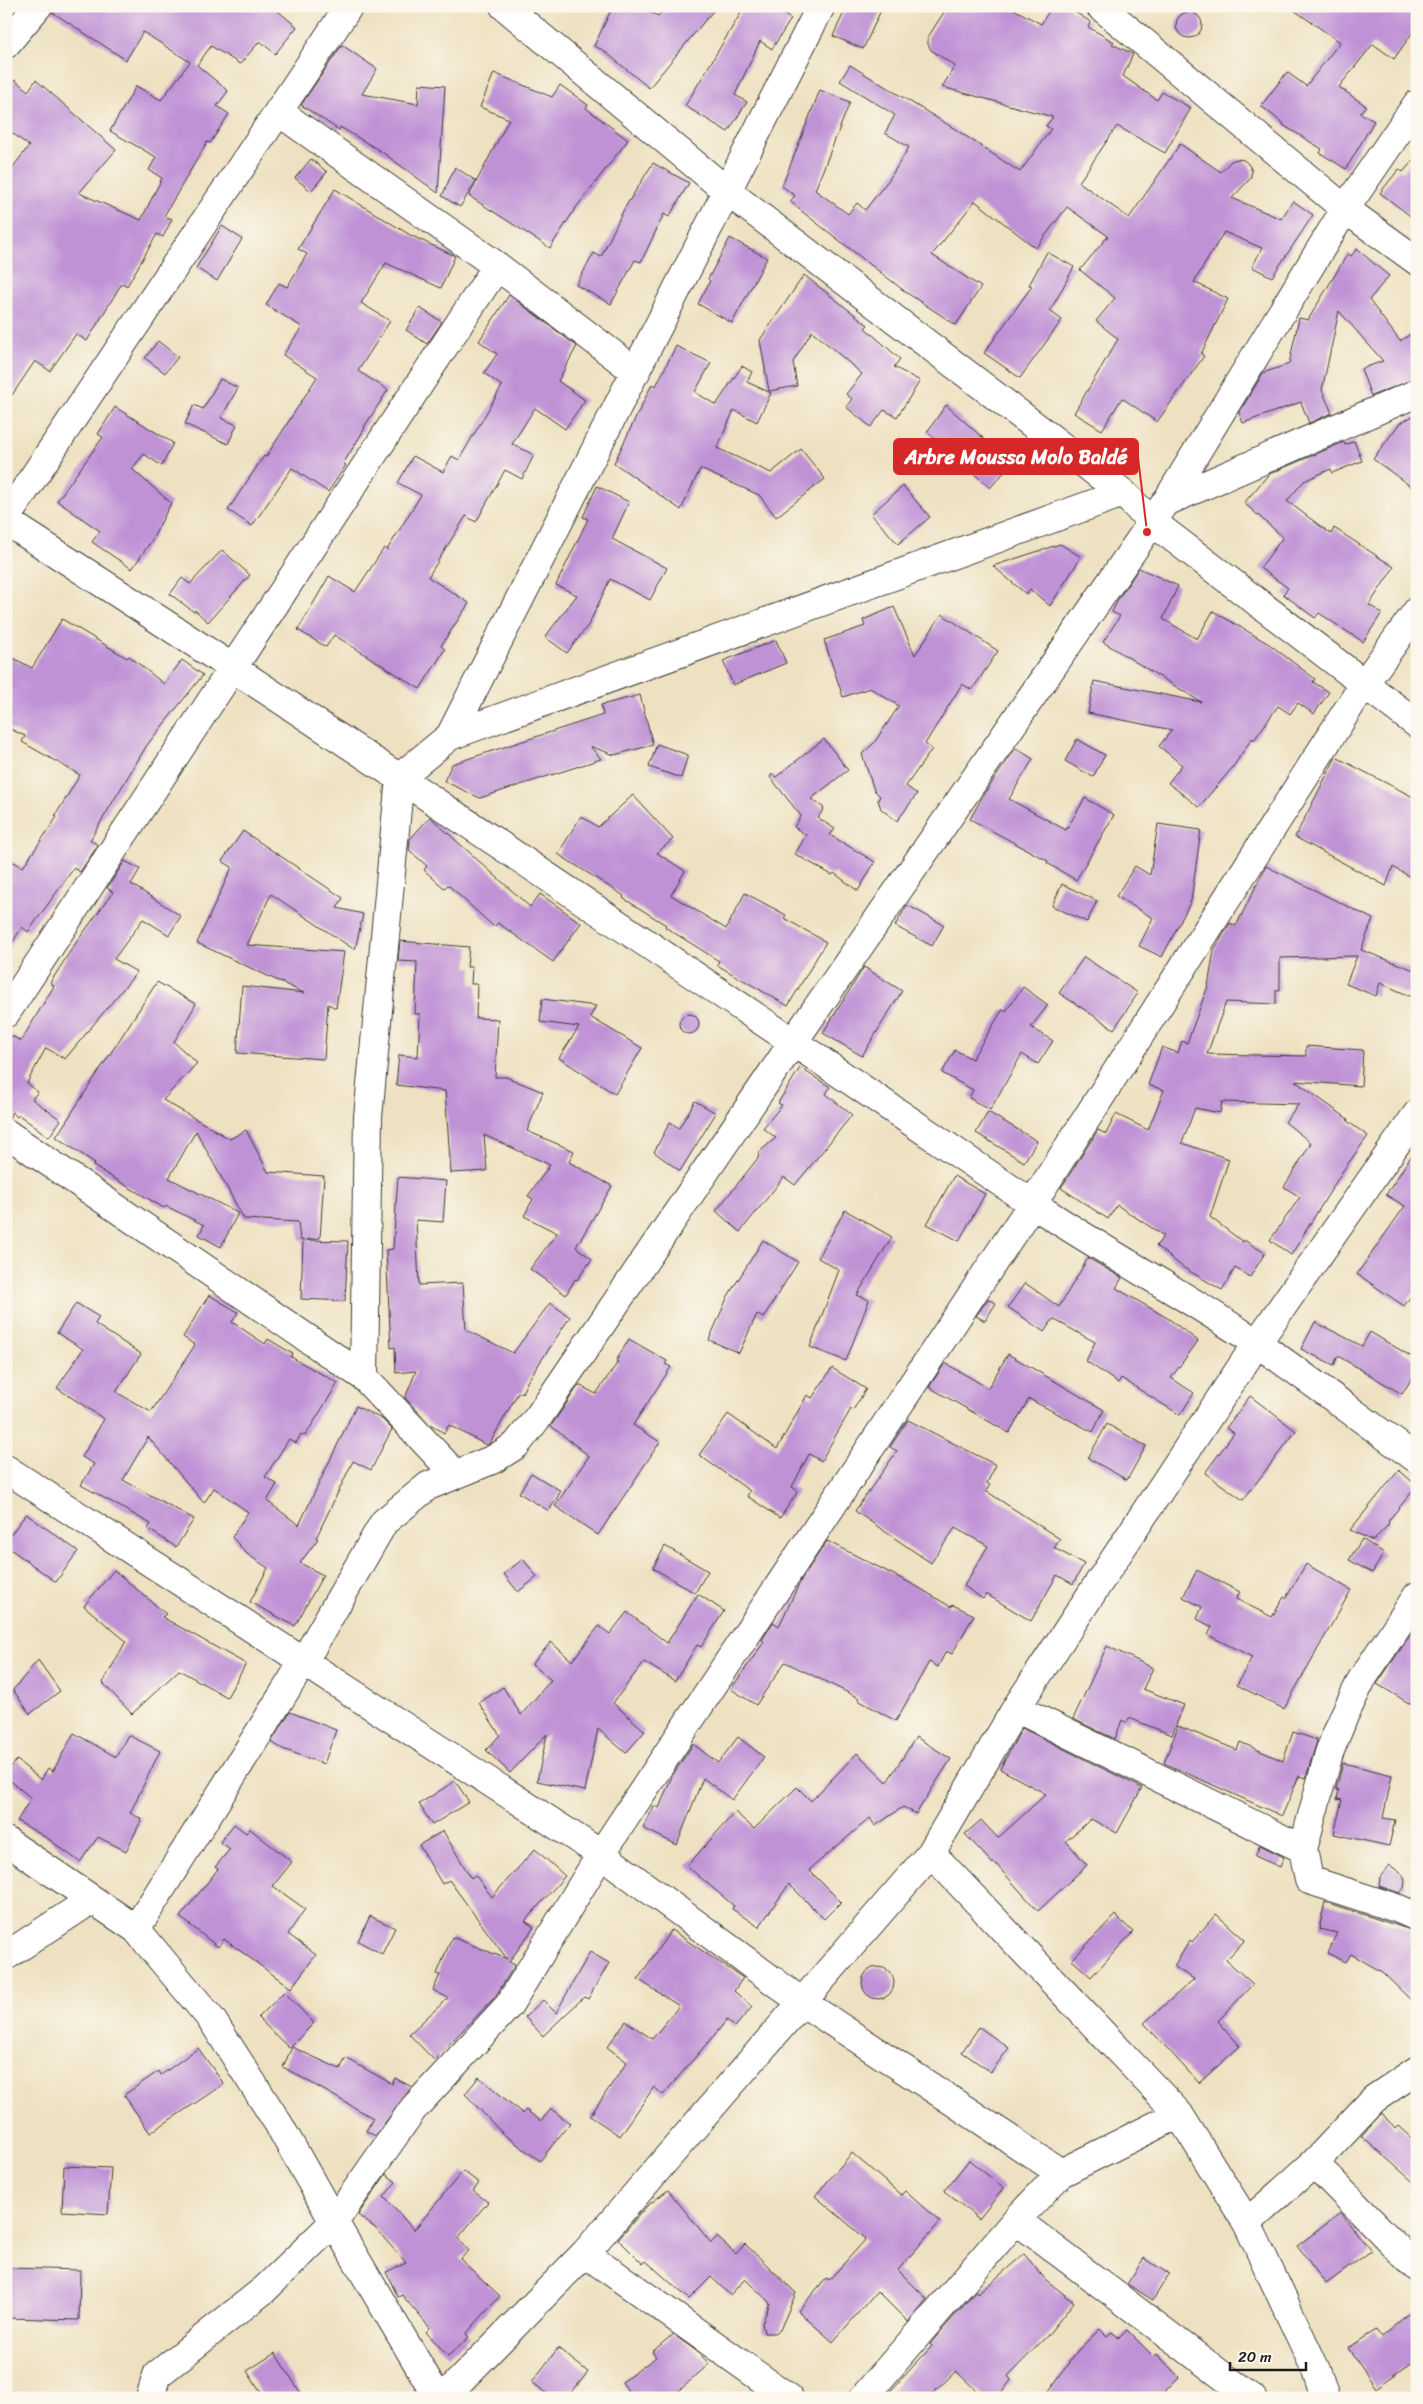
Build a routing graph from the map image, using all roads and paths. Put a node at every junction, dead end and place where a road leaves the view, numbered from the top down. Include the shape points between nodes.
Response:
1 (38, 6) edge
2 (349, 6) edge
3 (504, 6) edge
4 (821, 6) edge
5 (1100, 6) edge
6 (6, 44) edge
7 (1417, 104) edge
8 (279, 112) junction
9 (728, 192) junction
10 (1345, 209) junction
11 (1417, 261) edge
12 (496, 266) junction
13 (636, 372) junction
14 (1417, 393) edge
15 (1123, 494) junction
16 (1159, 512) junction
17 (6, 520) edge
18 (1417, 611) edge
19 (235, 668) junction
20 (1364, 684) junction
21 (1417, 724) edge
22 (450, 736) junction
23 (400, 777) junction
24 (6, 1013) edge
25 (794, 1041) junction
26 (1417, 1114) edge
27 (6, 1133) edge
28 (1032, 1204) junction
29 (1257, 1343) junction
30 (364, 1377) junction
31 (1417, 1460) edge
32 (6, 1469) edge
33 (454, 1474) junction
34 (1417, 1596) edge
35 (304, 1661) junction
36 (1016, 1708) junction
37 (6, 1841) edge
38 (1303, 1849) junction
39 (931, 1853) junction
40 (602, 1854) junction
41 (91, 1900) junction
42 (1417, 1917) edge
43 (136, 1929) junction
44 (6, 1956) edge
45 (802, 2002) junction
46 (1417, 2070) edge
47 (1179, 2114) junction
48 (1314, 2163) junction
49 (1061, 2173) junction
50 (1016, 2220) junction
51 (334, 2222) junction
52 (1247, 2223) junction
53 (585, 2253) junction
54 (1417, 2268) edge
55 (150, 2398) edge
56 (438, 2398) edge
57 (443, 2398) edge
58 (789, 2398) edge
59 (863, 2398) edge
60 (1252, 2398) edge
61 (1325, 2398) edge

1 - 6 street
2 - 8 street
3 - 9 street
4 - 9 street
5 - 10 street
7 - 10 street
8 - 12 street
8 - 17 street
9 - 13 street
9 - 15 street
10 - 11 street
10 - 16 street
12 - 13 street
12 - 19 street
13 - 22 street
14 - 16 street
15 - 16 street
15 - 22 street
16 - 20 street
16 - 25 street
17 - 19 street
18 - 20 street
19 - 23 street
19 - 24 street
20 - 21 street
20 - 28 street
22 - 23 street
23 - 25 street
23 - 30 street via 368,1117
25 - 28 street
25 - 33 street via 539,1416 516,1445 494,1459
26 - 29 street
27 - 30 street
28 - 29 street
28 - 40 street
29 - 31 street
29 - 36 street
30 - 33 street
32 - 35 street
33 - 35 street via 428,1486 384,1522
34 - 38 street via 1362,1679 1344,1716 1329,1753
35 - 40 street
35 - 43 street
36 - 38 street
36 - 39 street
37 - 41 street
38 - 42 street via 1309,1880
39 - 45 street
39 - 47 street
40 - 45 street
40 - 51 street via 508,2004 413,2109
41 - 43 street
41 - 44 street
43 - 51 street via 212,2020 278,2123
45 - 49 street
45 - 53 street
46 - 48 street via 1374,2099
47 - 49 street
47 - 52 street
48 - 52 street
48 - 54 street
49 - 50 street
50 - 59 street
50 - 60 street
51 - 55 street via 265,2289 157,2375
51 - 56 street
52 - 61 street via 1316,2370
53 - 57 street
53 - 58 street

